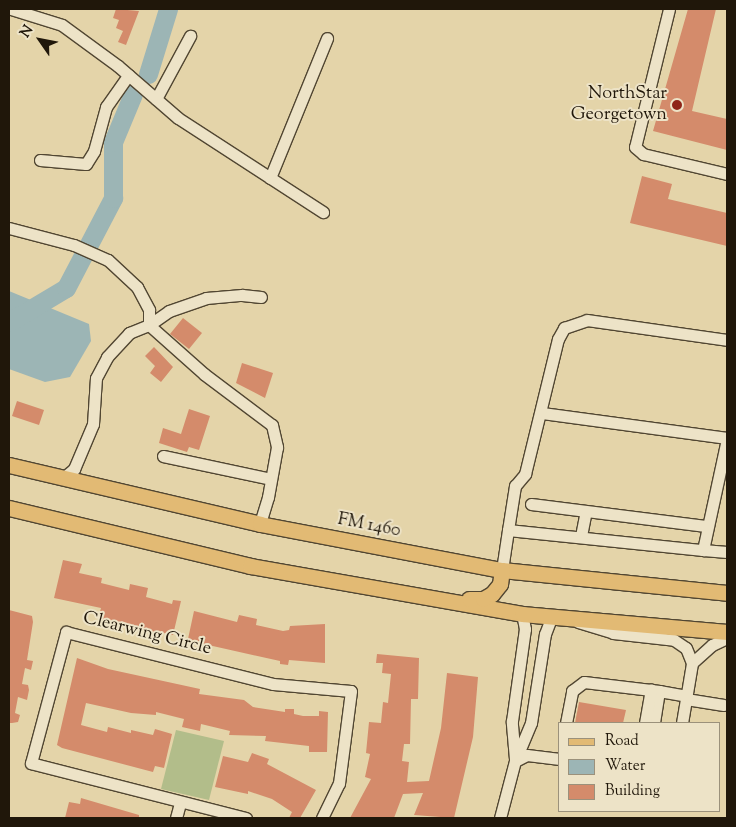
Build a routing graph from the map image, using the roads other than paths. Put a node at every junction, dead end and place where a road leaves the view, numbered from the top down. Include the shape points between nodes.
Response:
1 (11, 9) edge
2 (669, 9) edge
3 (190, 36) dead end
4 (327, 38) dead end
5 (128, 75) junction
6 (156, 100) junction
7 (40, 160) dead end
8 (727, 174) edge
9 (270, 178) junction
10 (323, 212) dead end
11 (9, 228) edge
12 (261, 297) dead end
13 (149, 324) junction
14 (727, 340) edge
15 (542, 413) junction
16 (727, 438) edge
17 (163, 456) dead end
18 (9, 465) edge
19 (271, 479) junction
20 (62, 480) junction
21 (531, 504) dead end
22 (9, 508) edge
23 (586, 511) junction
24 (260, 524) junction
25 (706, 526) junction
26 (508, 530) junction
27 (581, 536) junction
28 (703, 550) junction
29 (727, 552) edge
30 (502, 570) junction
31 (727, 593) edge
32 (430, 598) junction
33 (522, 614) junction
34 (551, 618) junction
35 (570, 619) junction
36 (727, 632) edge
37 (727, 638) edge
38 (692, 663) junction
39 (655, 691) junction
40 (687, 697) junction
41 (724, 705) dead end
42 (566, 722) edge
43 (645, 722) edge
44 (654, 722) edge
45 (682, 722) edge
46 (558, 758) edge
47 (515, 761) junction
48 (180, 803) junction
49 (193, 812) edge
50 (176, 818) edge
51 (246, 818) edge
52 (322, 818) edge
53 (500, 818) edge

1 - 5 street via 62,25
2 - 8 street via 636,147 643,154
3 - 6 street
4 - 9 street
5 - 6 street
5 - 7 street via 106,107 94,152 86,164
6 - 9 street
9 - 10 street
11 - 13 street via 74,245 108,260 137,287 149,310
12 - 13 street via 242,294 206,298 168,311
13 - 19 street via 204,374 272,426 277,447
13 - 20 street via 129,333 107,357 96,378 93,424 74,469
14 - 15 street via 587,320 572,324 564,328 558,339
15 - 16 street
15 - 26 street via 525,474 516,486
16 - 25 street
17 - 19 street
18 - 20 main road, FM 1460 / FM 1460
19 - 24 street
20 - 24 main road, FM 1460 / FM 1460
21 - 23 street
22 - 32 main road via 250,566
23 - 25 street
23 - 27 street
24 - 30 main road, FM 1460 / FM 1460
25 - 28 street
26 - 27 street
26 - 30 street
27 - 28 street
28 - 29 street
30 - 31 main road, FM 1460 / FM 1460
30 - 32 main road via 500,584 483,599
32 - 33 main road
33 - 34 main road
33 - 47 street via 525,629 512,721
34 - 35 main road
34 - 47 street via 545,634 531,723
35 - 36 main road
35 - 38 street via 613,633 674,640 686,648
37 - 38 street via 712,645
38 - 40 street
39 - 40 street
39 - 42 street via 584,682 572,691
39 - 43 street
39 - 44 street
40 - 41 street
40 - 45 street
46 - 47 street via 527,755
47 - 53 street
48 - 49 street, Clearwing Circle
48 - 50 street
48 - 52 street, Clearwing Circle via 31,763 66,632 273,684 351,691 339,783
49 - 51 street, Clearwing Circle

